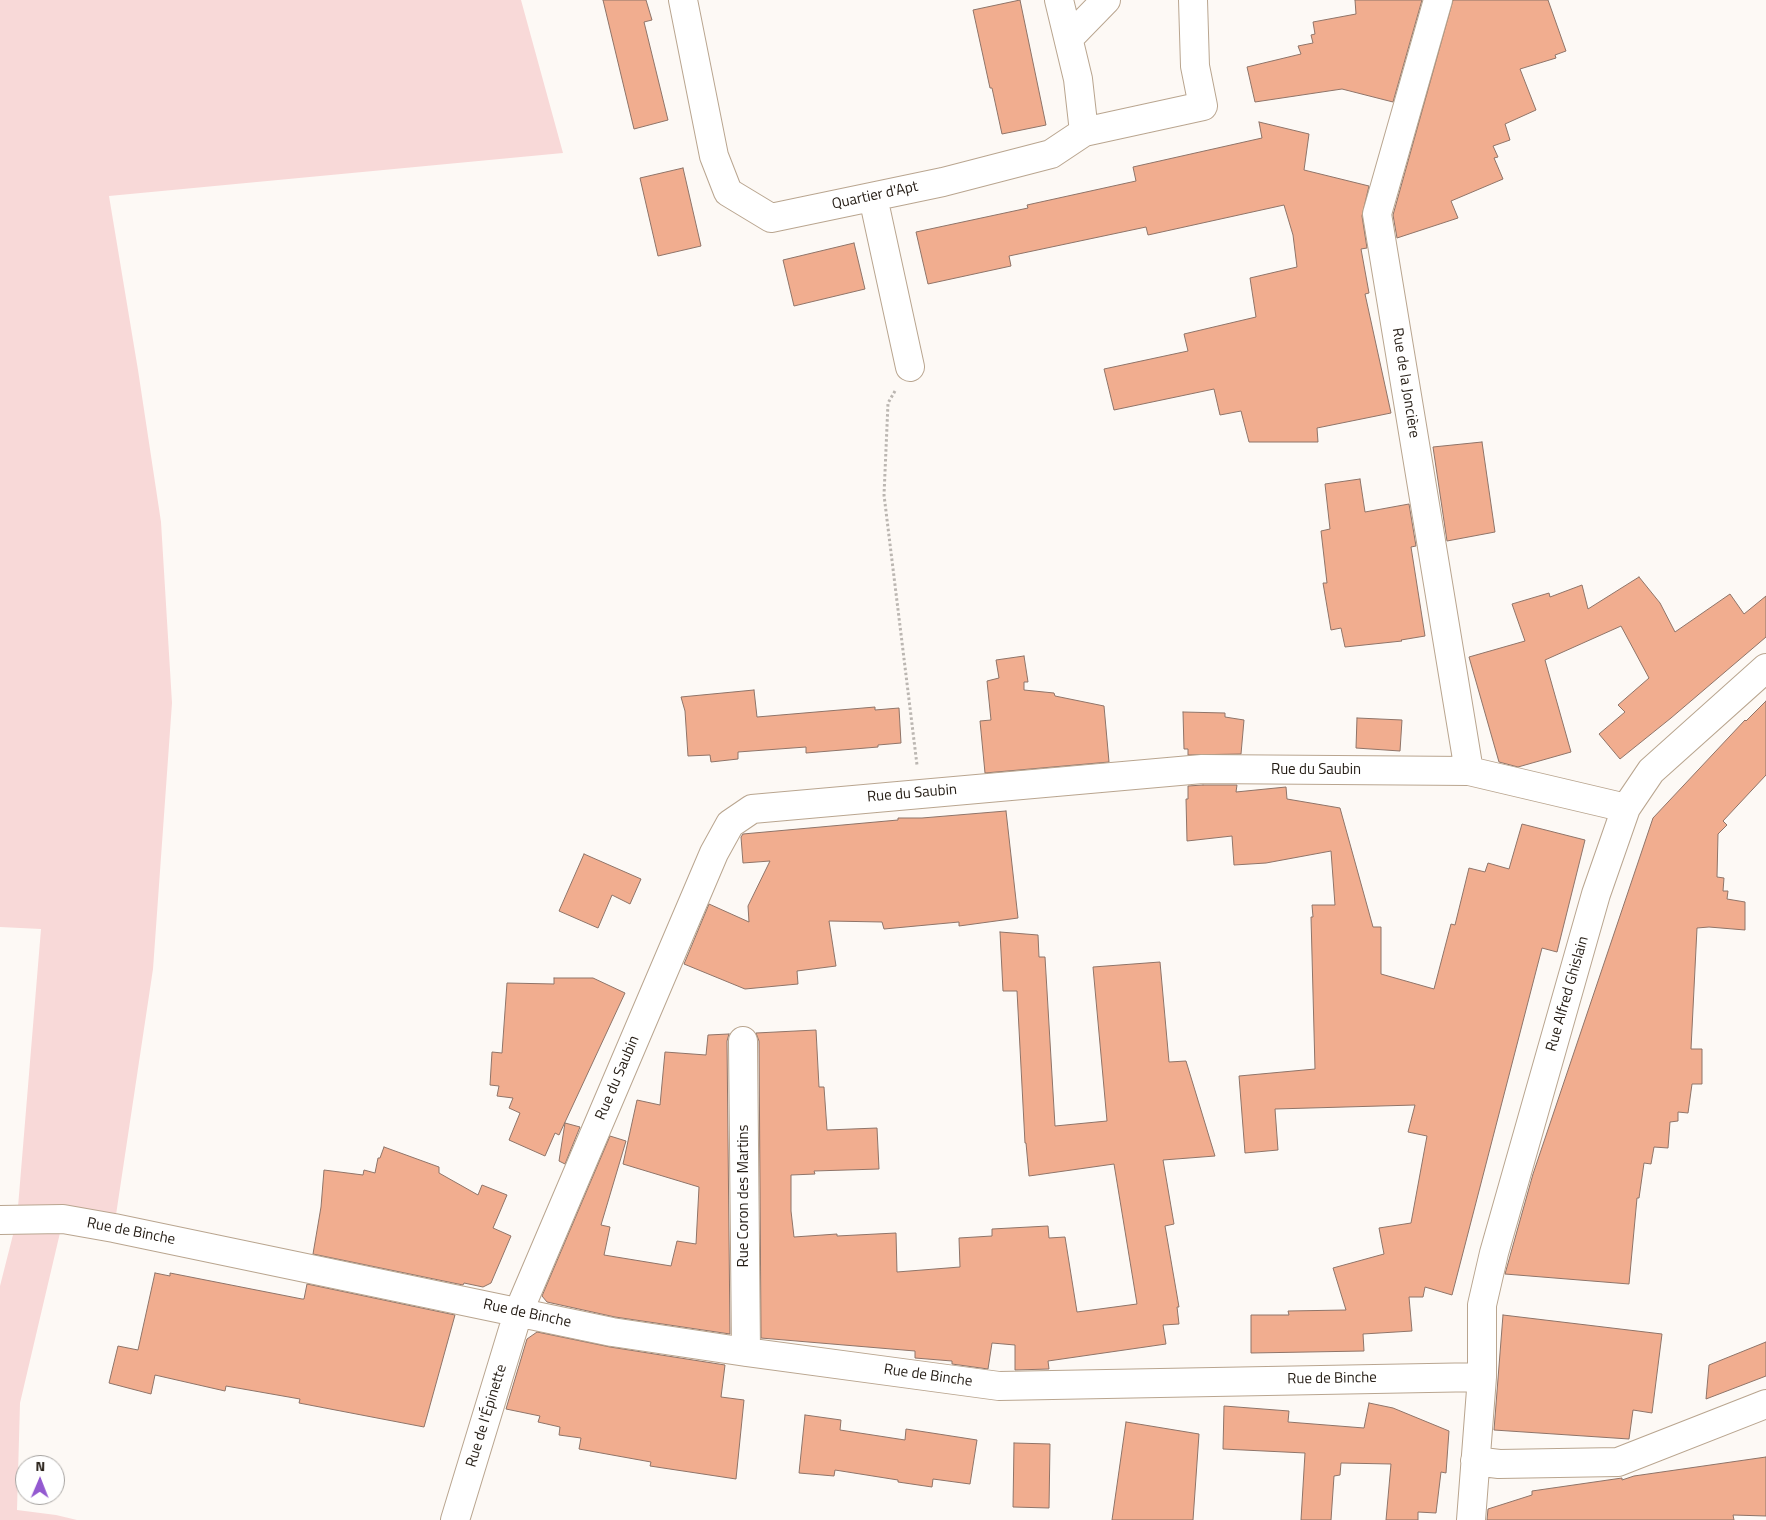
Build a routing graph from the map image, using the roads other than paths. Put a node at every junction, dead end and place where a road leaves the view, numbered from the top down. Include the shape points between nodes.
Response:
1 (683, 0) edge
2 (1059, 0) edge
3 (1106, 0) edge
4 (1194, 0) edge
5 (1438, 0) edge
6 (1069, 38) junction
7 (1084, 132) junction
8 (873, 197) junction
9 (910, 367) road end
10 (1766, 668) edge
11 (1469, 771) junction
12 (1626, 808) junction
13 (743, 1041) dead end
14 (0, 1220) edge
15 (518, 1313) junction
16 (746, 1352) junction
17 (1482, 1376) junction
18 (1766, 1404) edge
19 (1475, 1461) junction
20 (455, 1520) edge
21 (1470, 1520) edge

1 - 8 street, Quartier d'Apt via 714,156 728,192 771,218
2 - 6 street
3 - 6 street
4 - 7 street via 1195,66 1203,106
5 - 11 street, Rue de la Joncière via 1377,214
6 - 7 street
7 - 8 street, Quartier d'Apt via 1051,154
8 - 9 street
10 - 12 street, Rue Alfred Ghislain via 1651,771
11 - 12 street, Rue du Saubin
11 - 15 street, Rue du Saubin via 1202,769 752,809 730,824 714,853
12 - 17 street, Rue Alfred Ghislain via 1596,894 1494,1253 1482,1305
13 - 16 street, Rue Coron des Martins
14 - 15 street, Rue de Binche via 63,1220 114,1228
15 - 16 street, Rue de Binche via 612,1332
15 - 20 street, Rue de l'Épinette
16 - 17 street, Rue de Binche via 999,1386
17 - 19 street
18 - 19 street via 1618,1462 1499,1464
19 - 21 street

